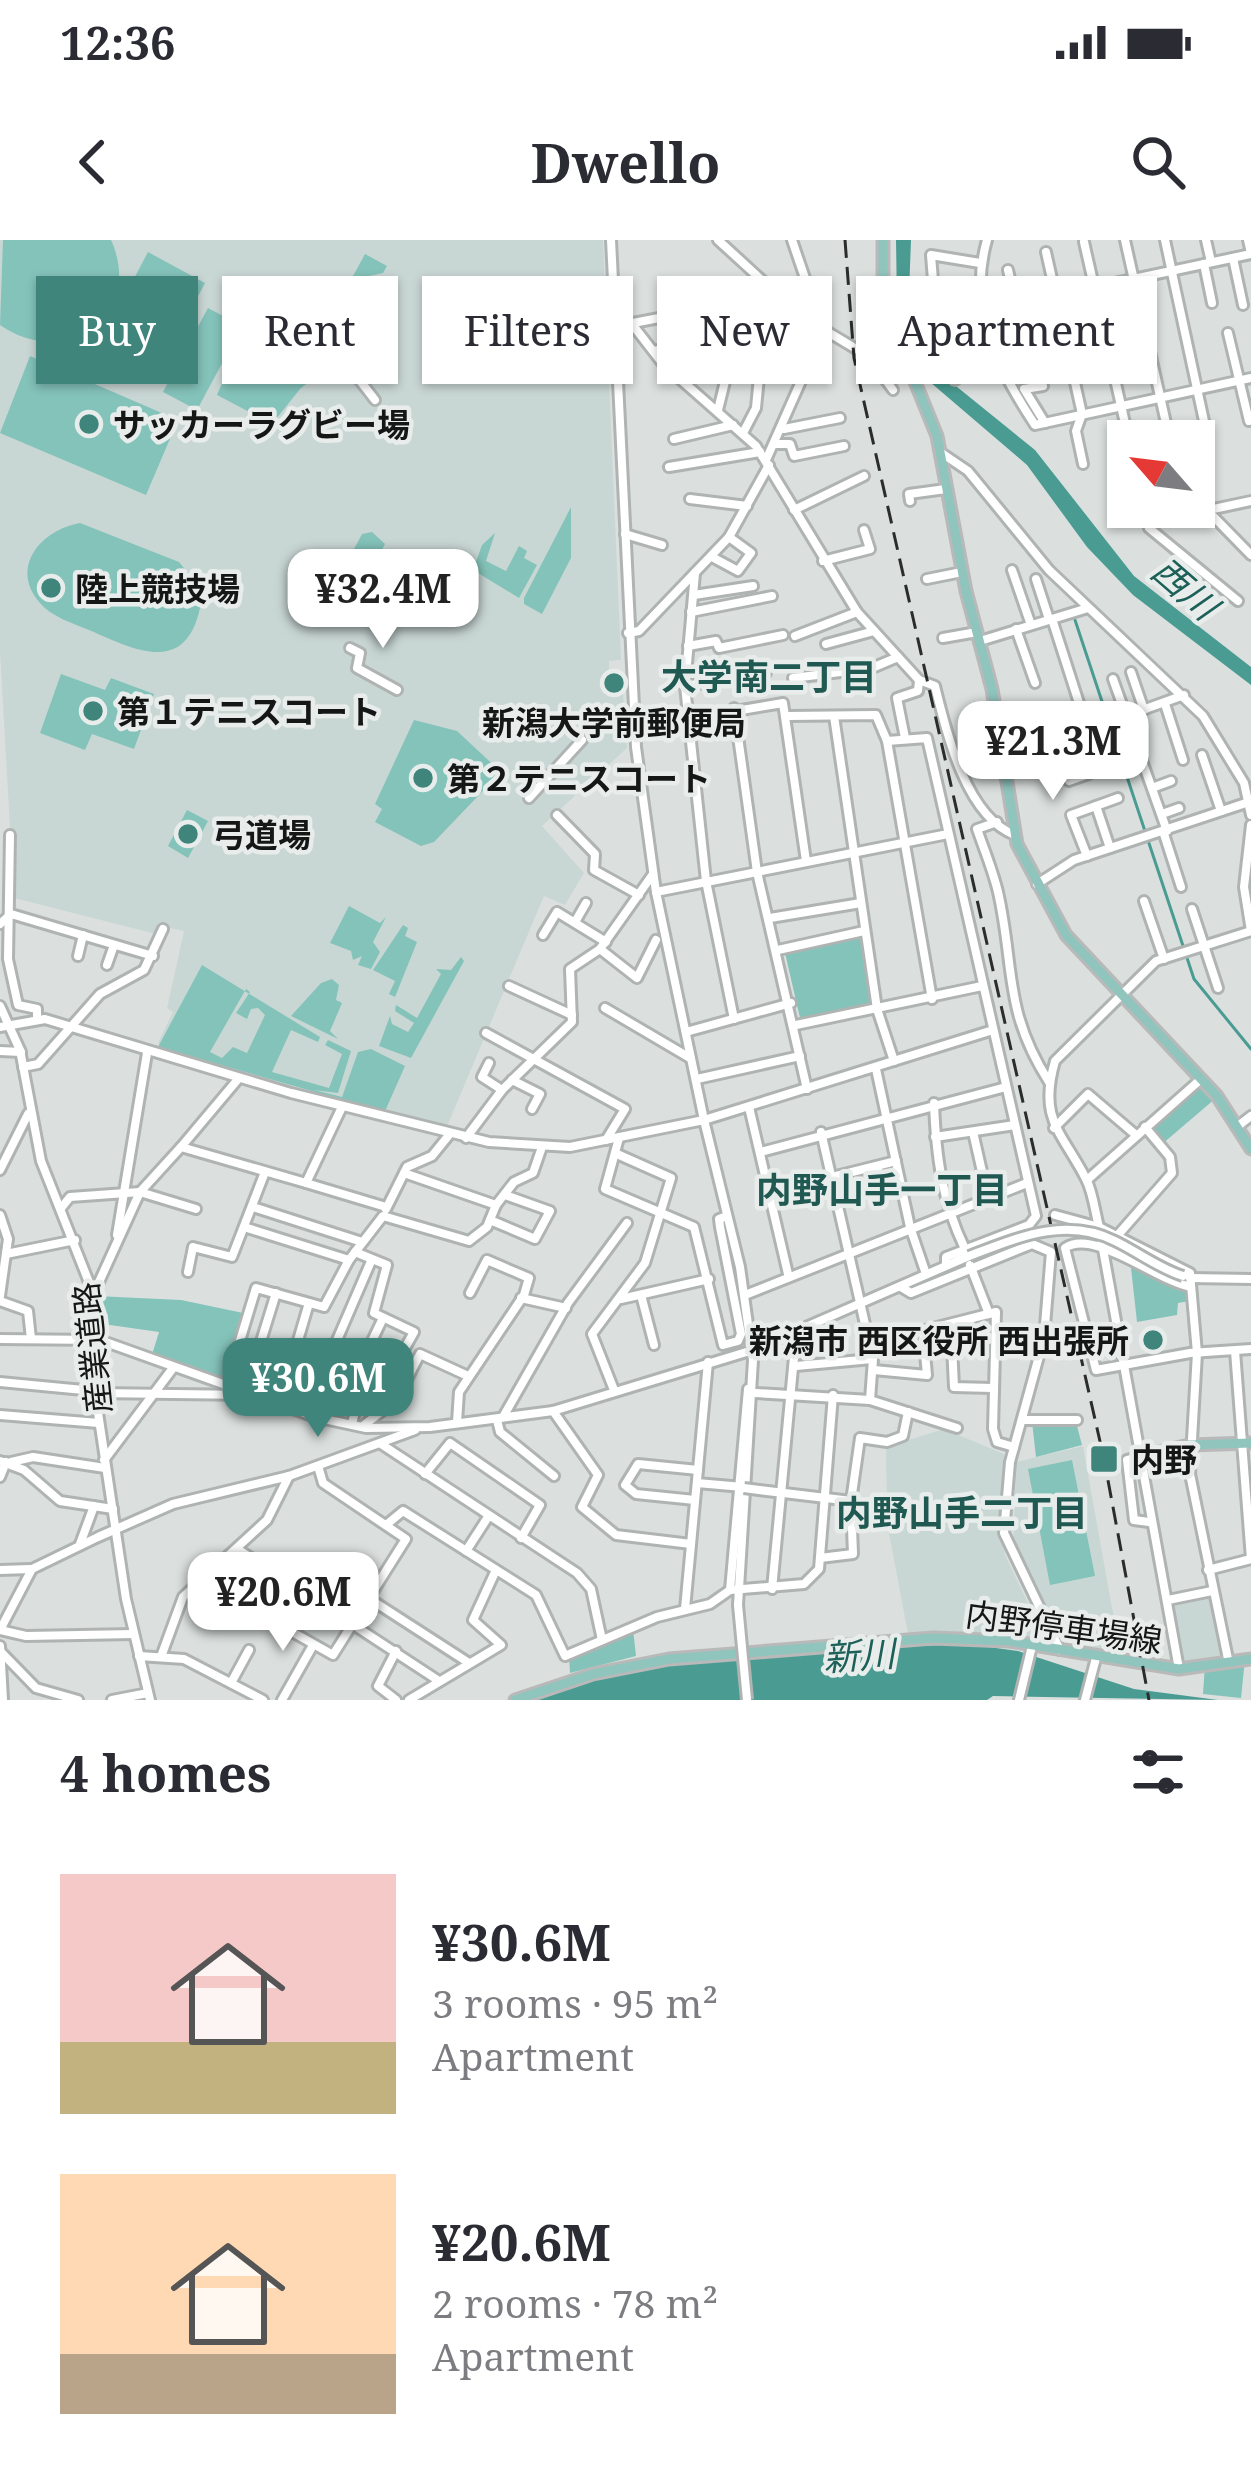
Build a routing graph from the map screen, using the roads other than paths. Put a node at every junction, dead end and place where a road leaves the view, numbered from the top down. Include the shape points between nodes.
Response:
1 (611, 240) edge
2 (718, 240) edge
3 (792, 240) edge
4 (883, 240) edge
5 (933, 240) edge
6 (987, 240) edge
7 (1125, 240) edge
8 (1165, 240) edge
9 (1206, 240) edge
10 (1248, 240) edge
11 (1084, 242) edge
12 (1046, 252) dead end
13 (1251, 254) edge
14 (932, 255) junction
15 (1233, 258) junction
16 (980, 263) junction
17 (1207, 263) junction
18 (1008, 270) dead end
19 (1171, 271) junction
20 (613, 276) edge
21 (757, 276) edge
22 (803, 276) edge
23 (883, 276) edge
24 (933, 276) edge
25 (981, 276) edge
26 (1009, 276) edge
27 (1051, 276) edge
28 (1092, 276) edge
29 (1133, 276) edge
30 (1148, 276) edge
31 (1213, 303) dead end
32 (1244, 305) dead end
33 (633, 325) edge
34 (1228, 333) dead end
35 (657, 351) edge
36 (654, 352) junction
37 (1246, 379) edge
38 (1157, 382) edge
39 (363, 384) edge
40 (618, 384) edge
41 (799, 384) edge
42 (888, 384) edge
43 (915, 384) edge
44 (1011, 384) edge
45 (1075, 384) edge
46 (1117, 384) edge
47 (1043, 386) dead end
48 (1198, 389) junction
49 (893, 390) dead end
50 (1160, 396) junction
51 (375, 400) dead end
52 (1122, 405) junction
53 (718, 410) junction
54 (1082, 414) junction
55 (840, 418) dead end
56 (1125, 420) edge
57 (1165, 420) edge
58 (1205, 420) edge
59 (1249, 421) edge
60 (1046, 422) junction
61 (733, 424) junction
62 (783, 430) junction
63 (743, 433) junction
64 (674, 439) dead end
65 (775, 444) junction
66 (844, 446) dead end
67 (940, 452) junction
68 (765, 459) junction
69 (1084, 464) dead end
70 (670, 467) dead end
71 (864, 476) dead end
72 (946, 489) junction
73 (689, 499) dead end
74 (910, 501) dead end
75 (1251, 501) edge
76 (747, 506) junction
77 (1215, 509) edge
78 (794, 510) junction
79 (1215, 518) edge
80 (1149, 528) edge
81 (864, 530) dead end
82 (625, 534) junction
83 (729, 537) junction
84 (662, 545) dead end
85 (1251, 555) edge
86 (712, 557) junction
87 (824, 561) junction
88 (1012, 570) dead end
89 (962, 572) junction
90 (695, 573) junction
91 (927, 579) dead end
92 (1036, 579) dead end
93 (753, 586) dead end
94 (694, 595) junction
95 (772, 596) dead end
96 (1238, 601) dead end
97 (1088, 608) junction
98 (692, 612) junction
99 (857, 612) junction
100 (1051, 619) junction
101 (1031, 625) junction
102 (1016, 629) junction
103 (874, 631) junction
104 (628, 633) junction
105 (783, 635) dead end
106 (795, 636) dead end
107 (979, 636) junction
108 (944, 638) dead end
109 (826, 644) dead end
110 (688, 646) junction
111 (350, 648) dead end
112 (898, 657) junction
113 (1131, 672) dead end
114 (766, 673) dead end
115 (793, 678) dead end
116 (1113, 679) dead end
117 (919, 680) junction
118 (1035, 683) dead end
119 (685, 686) junction
120 (397, 690) dead end
121 (1184, 695) junction
122 (1165, 704) junction
123 (734, 708) junction
124 (1144, 711) junction
125 (1042, 712) dead end
126 (688, 716) junction
127 (788, 716) junction
128 (834, 716) junction
129 (1127, 717) junction
130 (634, 728) junction
131 (1088, 731) junction
132 (1076, 735) junction
133 (905, 738) junction
134 (582, 740) dead end
135 (887, 741) junction
136 (1054, 741) junction
137 (1003, 753) junction
138 (1202, 755) dead end
139 (1183, 760) dead end
140 (1171, 781) dead end
141 (1152, 788) junction
142 (1118, 797) dead end
143 (529, 798) dead end
144 (1249, 802) edge
145 (1096, 806) junction
146 (1179, 808) dead end
147 (1221, 811) junction
148 (1162, 814) junction
149 (556, 815) dead end
150 (1251, 815) edge
151 (997, 822) junction
152 (1251, 825) edge
153 (1165, 831) junction
154 (948, 834) junction
155 (1015, 835) junction
156 (10, 836) dead end
157 (901, 843) junction
158 (1110, 848) junction
159 (854, 852) junction
160 (1087, 856) junction
161 (806, 861) junction
162 (757, 872) junction
163 (653, 874) junction
164 (706, 881) junction
165 (1037, 884) junction
166 (1181, 886) dead end
167 (656, 892) junction
168 (639, 895) junction
169 (1144, 901) dead end
170 (586, 903) dead end
171 (860, 903) junction
172 (1192, 909) dead end
173 (11, 914) junction
174 (770, 918) junction
175 (574, 922) junction
176 (0, 925) edge
177 (164, 929) dead end
178 (864, 932) junction
179 (1251, 932) edge
180 (83, 935) junction
181 (543, 935) dead end
182 (656, 940) dead end
183 (1203, 944) junction
184 (114, 945) junction
185 (603, 945) junction
186 (778, 950) junction
187 (78, 956) dead end
188 (153, 956) junction
189 (1164, 959) junction
190 (107, 965) dead end
191 (508, 986) dead end
192 (983, 986) junction
193 (1219, 988) dead end
194 (1119, 998) junction
195 (932, 999) junction
196 (791, 1004) junction
197 (0, 1006) edge
198 (605, 1008) dead end
199 (878, 1009) junction
200 (572, 1015) junction
201 (37, 1018) junction
202 (734, 1019) junction
203 (5, 1025) edge
204 (796, 1025) junction
205 (70, 1028) junction
206 (993, 1030) junction
207 (686, 1032) junction
208 (486, 1033) dead end
209 (0, 1051) edge
210 (20, 1052) junction
211 (147, 1053) junction
212 (800, 1056) junction
213 (535, 1058) junction
214 (692, 1059) junction
215 (894, 1061) junction
216 (489, 1064) dead end
217 (23, 1067) junction
218 (876, 1069) junction
219 (239, 1078) junction
220 (697, 1078) junction
221 (1201, 1079) junction
222 (512, 1080) junction
223 (1049, 1082) junction
224 (1006, 1087) junction
225 (807, 1089) junction
226 (502, 1090) junction
227 (934, 1103) junction
228 (342, 1107) junction
229 (749, 1107) junction
230 (532, 1109) dead end
231 (28, 1113) junction
232 (886, 1115) junction
233 (1251, 1116) edge
234 (704, 1120) junction
235 (1015, 1125) junction
236 (1238, 1126) junction
237 (1145, 1127) junction
238 (1054, 1128) junction
239 (821, 1132) junction
240 (973, 1132) junction
241 (449, 1135) junction
242 (1136, 1135) junction
243 (935, 1137) junction
244 (466, 1138) junction
245 (619, 1138) junction
246 (605, 1142) junction
247 (181, 1147) junction
248 (542, 1147) junction
249 (1251, 1149) edge
250 (760, 1152) junction
251 (617, 1154) junction
252 (896, 1161) junction
253 (877, 1166) junction
254 (0, 1170) edge
255 (265, 1172) junction
256 (404, 1173) junction
257 (832, 1177) junction
258 (1087, 1180) junction
259 (306, 1183) junction
260 (1028, 1183) junction
261 (883, 1189) dead end
262 (140, 1192) junction
263 (506, 1195) junction
264 (120, 1196) junction
265 (988, 1198) junction
266 (496, 1205) junction
267 (253, 1207) junction
268 (62, 1208) junction
269 (196, 1209) dead end
270 (658, 1211) junction
271 (385, 1212) junction
272 (948, 1213) junction
273 (0, 1215) edge
274 (1055, 1215) dead end
275 (727, 1216) junction
276 (490, 1220) junction
277 (627, 1222) dead end
278 (244, 1226) junction
279 (910, 1227) junction
280 (1099, 1227) junction
281 (117, 1235) junction
282 (1117, 1236) junction
283 (75, 1240) junction
284 (362, 1242) junction
285 (1103, 1247) junction
286 (6, 1254) junction
287 (849, 1255) junction
288 (352, 1256) junction
289 (968, 1257) junction
290 (372, 1259) junction
291 (188, 1271) dead end
292 (788, 1274) junction
293 (926, 1274) junction
294 (1, 1275) edge
295 (1251, 1279) edge
296 (710, 1280) junction
297 (1188, 1280) junction
298 (901, 1287) junction
299 (277, 1293) junction
300 (470, 1293) dead end
301 (94, 1294) junction
302 (641, 1295) junction
303 (745, 1295) junction
304 (0, 1298) edge
305 (521, 1298) junction
306 (620, 1300) junction
307 (309, 1303) junction
308 (354, 1306) junction
309 (861, 1307) junction
310 (566, 1308) junction
311 (989, 1314) junction
312 (378, 1316) junction
313 (951, 1324) junction
314 (923, 1332) junction
315 (796, 1336) junction
316 (0, 1339) edge
317 (31, 1340) junction
318 (94, 1340) junction
319 (870, 1344) junction
320 (654, 1345) dead end
321 (1251, 1349) edge
322 (753, 1350) junction
323 (1235, 1351) junction
324 (1197, 1353) junction
325 (873, 1359) junction
326 (708, 1362) junction
327 (361, 1364) junction
328 (1126, 1365) junction
329 (796, 1366) junction
330 (173, 1368) junction
331 (874, 1370) junction
332 (468, 1376) junction
333 (0, 1382) edge
334 (226, 1387) junction
335 (992, 1388) junction
336 (614, 1390) junction
337 (752, 1391) junction
338 (94, 1392) junction
339 (359, 1394) dead end
340 (248, 1395) junction
341 (833, 1395) junction
342 (153, 1398) junction
343 (793, 1399) junction
344 (870, 1400) junction
345 (279, 1405) junction
346 (553, 1411) junction
347 (908, 1412) junction
348 (0, 1415) edge
349 (500, 1419) junction
350 (1022, 1420) junction
351 (1077, 1420) dead end
352 (457, 1423) junction
353 (99, 1424) junction
354 (358, 1425) junction
355 (422, 1427) junction
356 (957, 1428) dead end
357 (1251, 1443) edge
358 (381, 1444) junction
359 (1238, 1444) junction
360 (1189, 1445) junction
361 (1014, 1447) junction
362 (1141, 1456) junction
363 (5, 1462) edge
364 (105, 1464) junction
365 (318, 1466) junction
366 (698, 1470) junction
367 (425, 1474) junction
368 (289, 1476) junction
369 (554, 1476) dead end
370 (0, 1477) edge
371 (697, 1483) junction
372 (742, 1487) junction
373 (781, 1492) junction
374 (825, 1497) junction
375 (695, 1500) junction
376 (850, 1501) junction
377 (94, 1506) junction
378 (113, 1509) junction
379 (488, 1517) junction
380 (1149, 1522) junction
381 (386, 1525) junction
382 (116, 1529) junction
383 (521, 1538) junction
384 (691, 1544) junction
385 (79, 1546) junction
386 (239, 1550) junction
387 (466, 1551) junction
388 (820, 1558) junction
389 (32, 1569) junction
390 (0, 1570) edge
391 (496, 1570) junction
392 (1208, 1570) junction
393 (210, 1572) junction
394 (328, 1572) dead end
395 (772, 1589) junction
396 (734, 1591) junction
397 (1212, 1591) junction
398 (369, 1597) junction
399 (1168, 1600) junction
400 (685, 1610) junction
401 (353, 1622) junction
402 (0, 1630) edge
403 (134, 1634) junction
404 (602, 1640) junction
405 (1031, 1646) junction
406 (312, 1647) junction
407 (0, 1649) edge
408 (249, 1650) dead end
409 (396, 1651) junction
410 (1060, 1652) junction
411 (162, 1654) junction
412 (139, 1656) junction
413 (1096, 1658) junction
414 (1228, 1659) junction
415 (1251, 1659) edge
416 (469, 1664) junction
417 (1178, 1669) junction
418 (231, 1682) junction
419 (439, 1682) junction
420 (149, 1697) edge
421 (1, 1700) edge
422 (78, 1700) edge
423 (112, 1700) edge
424 (263, 1700) edge
425 (281, 1700) edge
426 (396, 1700) edge
427 (409, 1700) edge
428 (515, 1700) edge
429 (747, 1700) edge
430 (1019, 1700) edge
431 (1085, 1700) edge

1 - 20 street
2 - 21 street
3 - 22 street
4 - 23 main road
5 - 14 street
6 - 16 street
7 - 29 street
8 - 19 street
9 - 17 street
10 - 13 street
11 - 28 street
12 - 27 street
13 - 15 street
14 - 16 street
14 - 24 street
15 - 17 street
15 - 32 street
16 - 25 street
17 - 19 street
17 - 31 street
18 - 26 street
19 - 30 street
19 - 48 street
33 - 36 street
34 - 37 street
35 - 36 street
36 - 53 street
37 - 48 street
37 - 59 street
38 - 50 street
39 - 51 street
40 - 82 street
41 - 62 street
42 - 49 street
43 - 67 main road
44 - 60 street via 1035,425
45 - 54 street
46 - 52 street
47 - 60 street via 1024,388
48 - 50 street
48 - 58 street
50 - 52 street
50 - 57 street
52 - 54 street
52 - 56 street
53 - 61 street
53 - 63 street via 731,357 760,356 756,408
54 - 60 street
54 - 69 street via 1076,431
55 - 62 street
61 - 63 street
61 - 64 street
62 - 65 street
63 - 68 street
65 - 66 street via 790,444 794,455
65 - 68 street
67 - 72 main road
67 - 97 street via 968,471
68 - 70 street
68 - 76 street
68 - 78 street
71 - 78 street
72 - 74 street via 909,494
72 - 89 main road
73 - 76 street
75 - 77 street
76 - 83 street
78 - 87 street
79 - 85 street
80 - 96 street
81 - 87 street via 870,549
82 - 84 street
82 - 104 street
83 - 86 street
83 - 86 street via 751,553 738,571
86 - 90 street
87 - 99 street
88 - 101 street
89 - 91 street
89 - 107 main road
90 - 94 street
90 - 104 street
92 - 100 street
93 - 94 street
94 - 98 street
95 - 98 street
97 - 100 street
97 - 121 street
98 - 110 street
99 - 103 street
99 - 106 street
100 - 101 street
100 - 131 street
101 - 102 street
102 - 107 street
102 - 118 street
103 - 109 street
103 - 112 street
104 - 130 street
105 - 110 street
107 - 108 street
107 - 137 main road
110 - 119 street
111 - 120 street via 361,653 357,668
112 - 115 street
112 - 117 street
113 - 124 street
114 - 119 street
116 - 129 street
117 - 133 street via 918,691 897,698
117 - 151 street via 935,686 968,781
119 - 126 street
121 - 122 street
121 - 144 street via 1224,747
122 - 124 street
122 - 139 street
123 - 126 street
123 - 127 street via 780,701
123 - 162 street
124 - 129 street
125 - 136 street
126 - 130 street
126 - 164 street
127 - 128 street
127 - 161 street
128 - 135 street via 880,716
128 - 159 street
129 - 131 street
129 - 141 street
130 - 163 street
131 - 132 street
132 - 136 street
132 - 136 street via 1088,774 1069,781
133 - 135 street
133 - 154 street via 927,738
134 - 143 street
135 - 157 street
136 - 137 street
137 - 155 main road
138 - 147 street
140 - 141 street
141 - 148 street
142 - 145 street
144 - 147 street
144 - 150 street
145 - 158 street
145 - 160 street via 1071,815
146 - 148 street
147 - 153 street
148 - 153 street
149 - 168 street via 596,854 594,870
151 - 155 street
151 - 223 street via 977,829 998,894 1008,985
152 - 179 street via 1244,886
153 - 158 street
153 - 166 street
154 - 157 street
154 - 192 street
155 - 165 main road
156 - 173 street
157 - 159 street
157 - 195 street
158 - 160 street
159 - 161 street
159 - 171 street
160 - 165 street
161 - 162 street
162 - 164 street
162 - 174 street
163 - 167 street
163 - 168 street
164 - 167 street
164 - 202 street
165 - 194 main road via 1066,935
167 - 207 street
168 - 185 street
169 - 189 street
170 - 175 street
171 - 174 street
171 - 178 street
172 - 183 street
173 - 176 street
173 - 180 street
173 - 201 street via 15,998 37,1009
174 - 186 street
175 - 181 street via 557,912
175 - 185 street
177 - 188 street
178 - 186 street
178 - 199 street
179 - 183 street
180 - 184 street
180 - 187 street
182 - 185 street via 637,978
183 - 189 street
183 - 193 street
184 - 188 street
184 - 190 street
185 - 200 street via 570,969
186 - 196 street
188 - 205 street via 145,970 100,994
189 - 194 street
191 - 200 street
192 - 195 street
192 - 206 street
194 - 221 main road
194 - 223 street via 1055,1061
195 - 199 street
196 - 202 street
196 - 204 street
197 - 203 street, 産業道路
198 - 214 street
199 - 204 street
199 - 215 street
200 - 213 street
201 - 203 street
201 - 205 street
202 - 207 street
203 - 210 street, 産業道路
204 - 212 street
205 - 211 street
205 - 217 street via 38,1064
206 - 215 street
206 - 224 street
207 - 214 street
208 - 213 street
209 - 210 street
210 - 217 street, 産業道路
211 - 219 street
211 - 264 street
212 - 220 street
212 - 225 street
213 - 222 street
213 - 246 street via 625,1108
214 - 220 street
215 - 218 street
216 - 226 street via 482,1078
217 - 231 street, 産業道路
218 - 225 street
218 - 232 street
219 - 228 street
219 - 247 street
220 - 234 street
221 - 236 main road
221 - 237 street
222 - 226 street
222 - 230 street via 540,1094
223 - 238 street
224 - 227 street
224 - 235 street
225 - 229 street
226 - 244 street
227 - 232 street
227 - 243 street
228 - 241 street
228 - 259 street
229 - 234 street
229 - 250 street
231 - 254 street
231 - 268 street, 産業道路
232 - 239 street
232 - 252 street
233 - 236 street
234 - 245 street
234 - 275 street
235 - 240 street
235 - 260 street
236 - 249 main road
237 - 242 street
237 - 282 street via 1170,1157 1172,1173
238 - 242 street via 1088,1094
238 - 258 street
239 - 250 street
239 - 257 street
240 - 243 street
240 - 265 street
241 - 244 street
241 - 256 street
242 - 258 street
243 - 272 street
244 - 248 street
245 - 246 street
245 - 251 street
246 - 248 street
247 - 255 street
247 - 262 street
248 - 263 street via 533,1173
250 - 292 street
251 - 270 street via 605,1189
251 - 270 street via 671,1178
252 - 253 street
252 - 279 street
253 - 257 street
253 - 261 street
255 - 259 street
255 - 267 street
256 - 266 street
256 - 271 street
257 - 287 street
258 - 280 street
259 - 271 street
260 - 265 street
260 - 289 street via 1033,1223
262 - 264 street
262 - 269 street
262 - 281 street
263 - 266 street
263 - 276 street via 550,1211 535,1239
264 - 268 street via 70,1197
264 - 281 street
265 - 272 street
266 - 276 street
267 - 278 street
267 - 284 street
268 - 283 street, 産業道路
270 - 296 street via 694,1227
270 - 306 street via 645,1263
271 - 276 street via 470,1241
271 - 284 street
272 - 279 street
272 - 289 street
273 - 286 street
274 - 280 street
275 - 296 street via 719,1219 739,1341 723,1345
275 - 303 street
277 - 310 street
278 - 288 street
278 - 291 street via 232,1257 193,1247
279 - 287 street
279 - 293 street
280 - 282 street
280 - 285 street
281 - 301 street
282 - 297 street via 1190,1273
283 - 286 street
283 - 301 street, 産業道路
284 - 288 street
285 - 297 street via 1165,1281
285 - 328 street
285 - 328 street via 1071,1242 1065,1251 1095,1369
286 - 294 street
287 - 292 street
287 - 309 street
288 - 290 street
288 - 307 street via 324,1307
289 - 293 street
289 - 297 street, bridge via 1030,1234 1076,1228
289 - 298 street via 911,1292
289 - 311 street
289 - 350 street via 1032,1244 1051,1252 1044,1338
290 - 308 street
290 - 312 street via 387,1264
292 - 303 street
293 - 298 street
294 - 304 street
295 - 297 street
296 - 302 street
297 - 324 street
298 - 309 street
299 - 307 street
299 - 334 street via 256,1289
299 - 340 street
300 - 305 street via 487,1261 529,1278
301 - 318 street, 産業道路
302 - 306 street
302 - 320 street
303 - 322 street
304 - 317 street via 28,1311
305 - 310 street
305 - 332 street
306 - 336 street via 592,1334
307 - 345 street
308 - 312 street
308 - 327 street via 331,1354
309 - 315 street
309 - 319 street
310 - 349 street
311 - 313 street
311 - 335 street via 996,1312
312 - 327 street
312 - 327 street via 414,1332 391,1373
313 - 314 street
313 - 335 street via 954,1387
314 - 319 street
314 - 331 street via 927,1375
315 - 322 street
315 - 329 street
316 - 317 street
317 - 318 street
318 - 330 street
318 - 338 street, 産業道路
319 - 325 street
321 - 323 street
322 - 326 street
322 - 337 street
323 - 324 street
323 - 359 street
324 - 328 street
324 - 360 street
325 - 329 street
325 - 331 street
326 - 336 street
326 - 366 street
328 - 362 street
329 - 343 street
330 - 334 street
330 - 342 street
331 - 344 street
332 - 352 street
332 - 354 street via 420,1354 397,1399
333 - 338 street
334 - 340 street
335 - 361 street via 997,1442
336 - 346 street
337 - 343 street
337 - 372 street
337 - 396 street
338 - 342 street
338 - 353 street, 産業道路
339 - 354 street
340 - 342 street
340 - 345 street
341 - 343 street
341 - 344 street
341 - 374 street
342 - 364 street
343 - 373 street
344 - 347 street
345 - 354 street
346 - 349 street
346 - 384 street via 598,1475 582,1507 616,1535
347 - 356 street
347 - 376 street via 903,1436 860,1438
348 - 353 street
349 - 352 street
349 - 369 street via 500,1432
350 - 351 street
350 - 361 street
352 - 355 street
353 - 364 street, 産業道路
354 - 355 street
355 - 358 street
357 - 359 main road
358 - 365 street
358 - 367 street
359 - 360 main road
359 - 392 street via 1251,1559
360 - 362 main road
360 - 392 street
361 - 410 street via 1004,1533
362 - 380 street
362 - 380 street via 1124,1468 1134,1520
363 - 364 street
363 - 370 street
363 - 377 street via 52,1497
364 - 378 street, 産業道路
365 - 368 street
365 - 381 street via 323,1483
366 - 371 street
366 - 375 street via 638,1464 625,1484 636,1494
367 - 379 street
367 - 383 street via 449,1443 540,1505
368 - 382 street via 190,1499
368 - 386 street via 267,1520
371 - 372 street
371 - 375 street
372 - 373 street, bridge
372 - 396 street
373 - 374 street
373 - 395 street
374 - 376 street
374 - 388 street
375 - 384 street
376 - 388 street via 853,1553
377 - 378 street
377 - 385 street
378 - 382 street, 産業道路
379 - 383 street
379 - 387 street
380 - 399 street
381 - 387 street via 403,1511
381 - 398 street via 406,1539
382 - 385 street
382 - 403 street, 産業道路
383 - 404 street via 584,1580
384 - 400 street
385 - 389 street
386 - 393 street
386 - 401 street
387 - 391 street
388 - 395 street via 812,1579
389 - 390 street
389 - 402 street
391 - 404 street via 536,1594 565,1656
391 - 416 street via 473,1621 502,1646
392 - 397 street
393 - 406 street
393 - 411 street via 183,1597
394 - 398 street
395 - 396 street
396 - 400 street
396 - 429 street, bridge
397 - 399 street
397 - 414 street
398 - 401 street
398 - 416 street
399 - 417 street
400 - 404 street
401 - 406 street via 332,1655
401 - 409 street
402 - 403 street
403 - 412 street, 産業道路
405 - 410 main road, 内野停車場線
405 - 428 main road, 内野停車場線 via 933,1638 711,1654 593,1674
405 - 430 street
406 - 425 street
407 - 421 street
407 - 422 street via 36,1688
408 - 418 street
409 - 419 street
409 - 426 street via 378,1686
410 - 413 main road, 内野停車場線
411 - 412 street
411 - 418 street
412 - 420 street, 産業道路
413 - 417 main road, 内野停車場線
413 - 431 street
414 - 415 main road, 内野停車場線
414 - 417 main road, 内野停車場線
416 - 419 street
418 - 424 street
419 - 427 street
420 - 423 street

